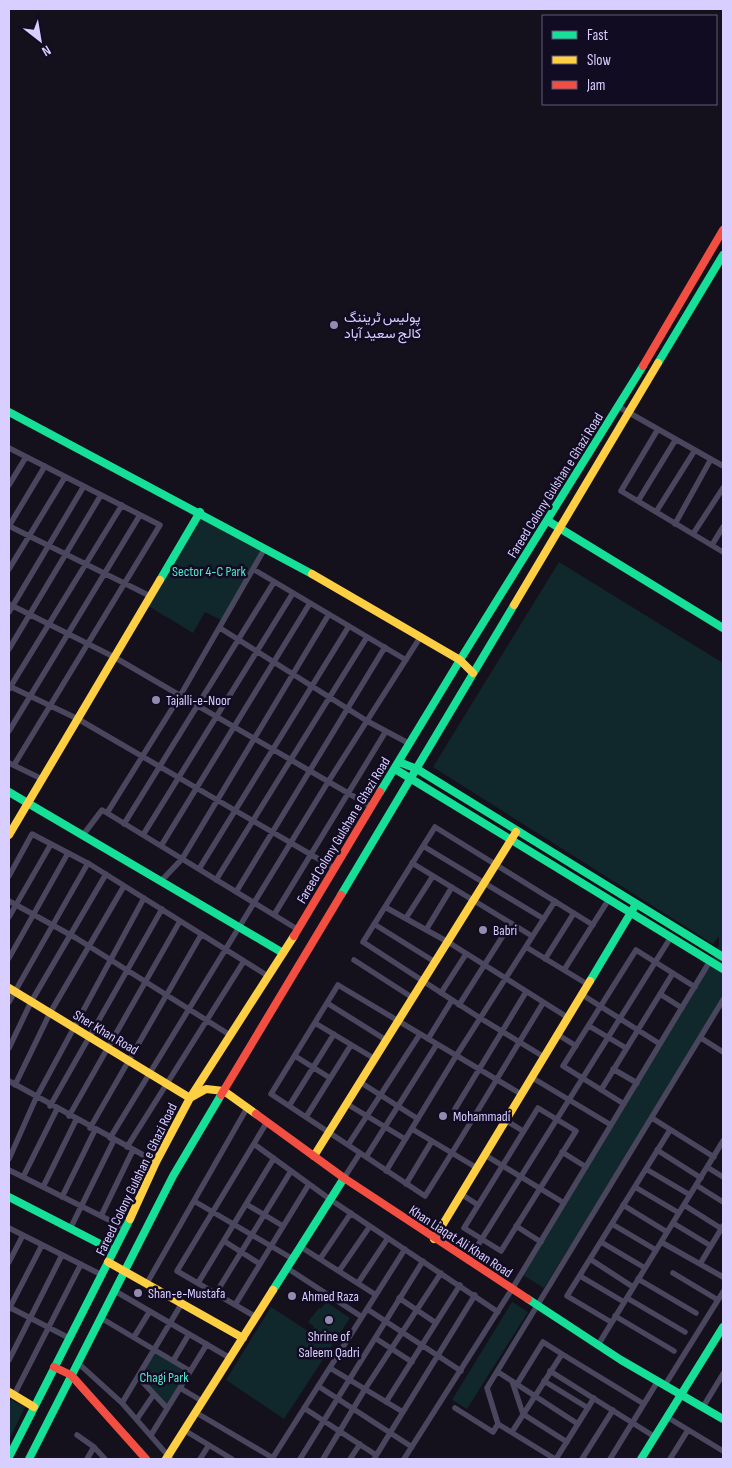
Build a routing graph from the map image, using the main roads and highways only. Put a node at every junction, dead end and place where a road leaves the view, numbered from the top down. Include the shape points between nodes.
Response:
1 (723, 230) edge
2 (723, 255) edge
3 (9, 412) edge
4 (200, 512) junction
5 (548, 521) junction
6 (559, 529) junction
7 (723, 628) edge
8 (460, 660) junction
9 (473, 673) junction
10 (397, 765) junction
11 (416, 769) junction
12 (411, 778) junction
13 (9, 792) edge
14 (28, 802) junction
15 (516, 832) junction
16 (9, 835) edge
17 (511, 840) junction
18 (636, 904) junction
19 (630, 912) junction
20 (283, 953) junction
21 (723, 957) edge
22 (723, 969) edge
23 (12, 990) edge
24 (224, 1091) junction
25 (190, 1098) junction
26 (314, 1156) junction
27 (344, 1178) junction
28 (9, 1197) edge
29 (434, 1240) junction
30 (114, 1251) junction
31 (108, 1262) junction
32 (126, 1270) junction
33 (723, 1327) edge
34 (243, 1338) junction
35 (54, 1367) junction
36 (71, 1375) junction
37 (11, 1394) edge
38 (681, 1394) junction
39 (34, 1407) junction
40 (723, 1419) edge
41 (9, 1457) edge
42 (168, 1458) edge
43 (29, 1459) edge
44 (146, 1459) edge
45 (641, 1459) edge

1 - 5 main road, Fareed Colony Gulshan e Ghazi Road
2 - 6 main road, Fareed Colony Gulshan e Ghazi Road
3 - 4 main road
4 - 8 main road
4 - 14 main road
5 - 6 main road
5 - 8 main road, Fareed Colony Gulshan e Ghazi Road
6 - 7 main road
6 - 9 main road, Fareed Colony Gulshan e Ghazi Road
8 - 9 main road
8 - 10 main road, Fareed Colony Gulshan e Ghazi Road
9 - 11 main road, Fareed Colony Gulshan e Ghazi Road
10 - 11 main road
10 - 12 main road
10 - 20 main road, Fareed Colony Gulshan e Ghazi Road
11 - 12 main road, Fareed Colony Gulshan e Ghazi Road
11 - 15 main road
12 - 17 main road
12 - 24 main road, Fareed Colony Gulshan e Ghazi Road
13 - 14 main road
14 - 16 main road
14 - 20 main road
15 - 17 main road
15 - 18 main road
17 - 19 main road
17 - 26 main road
18 - 19 main road
18 - 21 main road
19 - 22 main road
19 - 29 main road
20 - 25 main road, Fareed Colony Gulshan e Ghazi Road
23 - 25 main road, Sher Khan Road
24 - 25 main road via 206,1089
24 - 26 main road, Khan Liaqat Ali Khan Road
24 - 32 main road, Fareed Colony Gulshan e Ghazi Road via 173,1176
25 - 30 main road, Fareed Colony Gulshan e Ghazi Road
26 - 27 main road, Khan Liaqat Ali Khan Road
27 - 29 main road, Khan Liaqat Ali Khan Road
27 - 34 main road
28 - 30 main road
29 - 38 main road, Khan Liaqat Ali Khan Road
30 - 31 main road, Fareed Colony Gulshan e Ghazi Road
31 - 32 main road
31 - 35 main road, Fareed Colony Gulshan e Ghazi Road
32 - 34 main road
32 - 36 main road, Fareed Colony Gulshan e Ghazi Road
33 - 38 main road
34 - 42 main road
35 - 36 main road
35 - 39 main road, Fareed Colony Gulshan e Ghazi Road
36 - 43 main road, Fareed Colony Gulshan e Ghazi Road
36 - 44 main road
37 - 39 main road
38 - 40 main road, Khan Liaqat Ali Khan Road
38 - 45 main road
39 - 41 main road, Fareed Colony Gulshan e Ghazi Road

